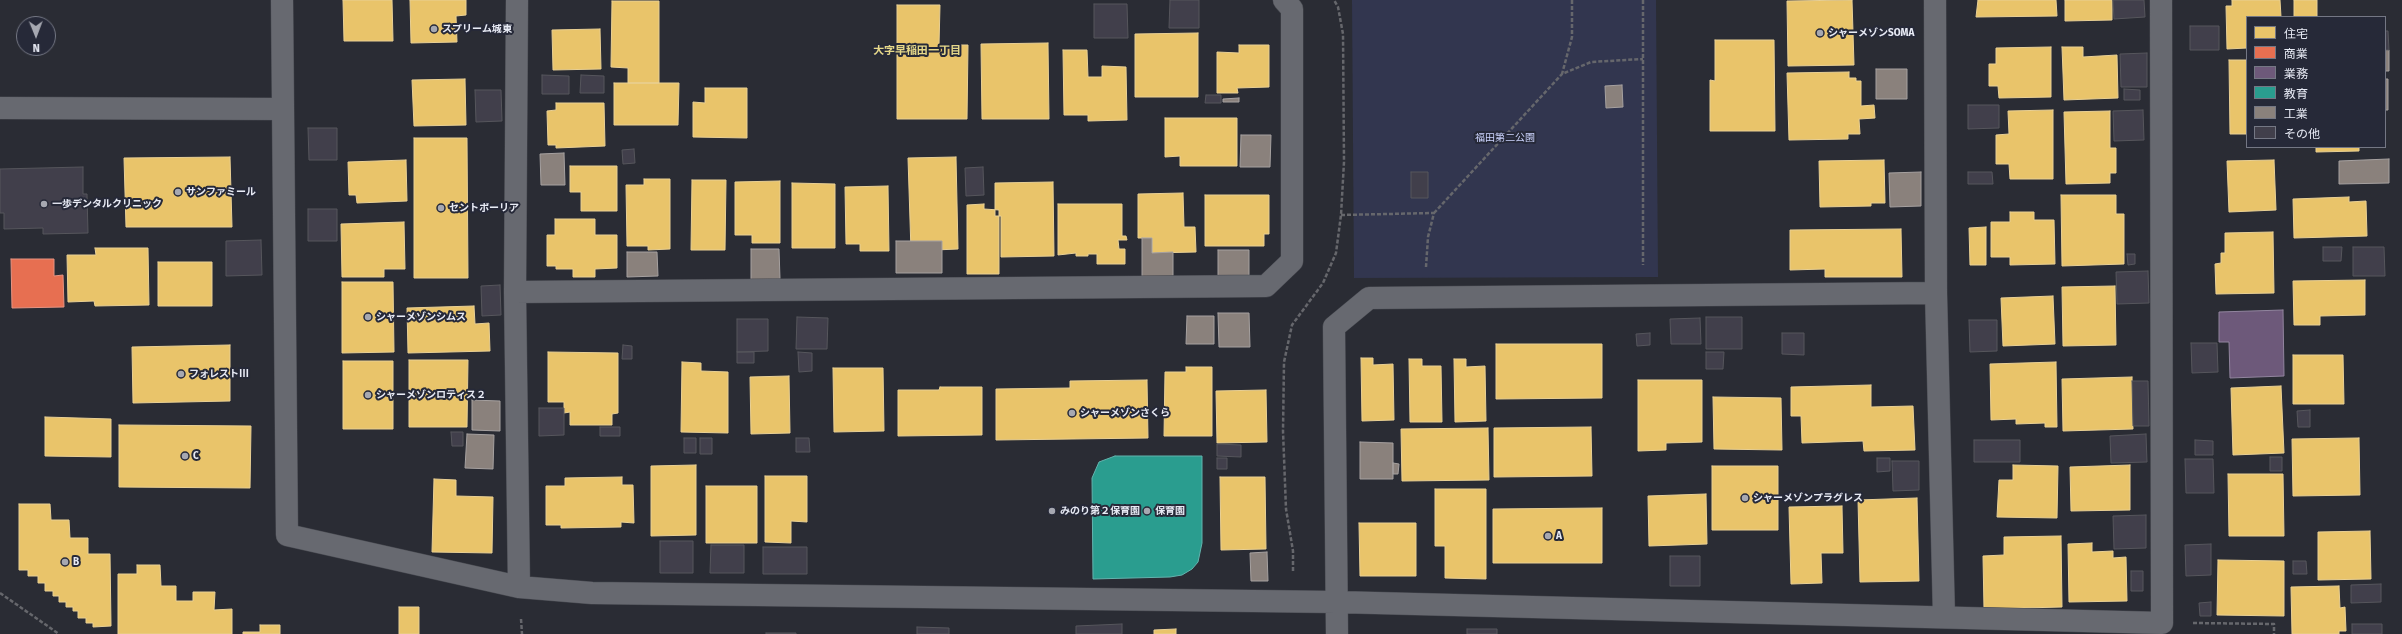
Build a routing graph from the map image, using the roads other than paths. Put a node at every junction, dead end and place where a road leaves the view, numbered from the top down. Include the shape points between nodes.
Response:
1 (282, 0) edge
2 (517, 0) edge
3 (1284, 0) edge
4 (1935, 0) edge
5 (2161, 0) edge
6 (0, 108) edge
7 (282, 109) junction
8 (515, 292) junction
9 (1936, 293) junction
10 (519, 587) junction
11 (1336, 602) junction
12 (1944, 617) junction
13 (1337, 634) edge

1 - 7 street
2 - 8 street
3 - 8 street via 1292,9 1292,262 1266,286
4 - 9 street
5 - 12 street via 2162,623
6 - 7 street
7 - 10 street via 287,535
8 - 10 street
9 - 11 street via 1369,298 1334,327
9 - 12 street
10 - 11 street via 592,593
11 - 12 street
11 - 13 street

